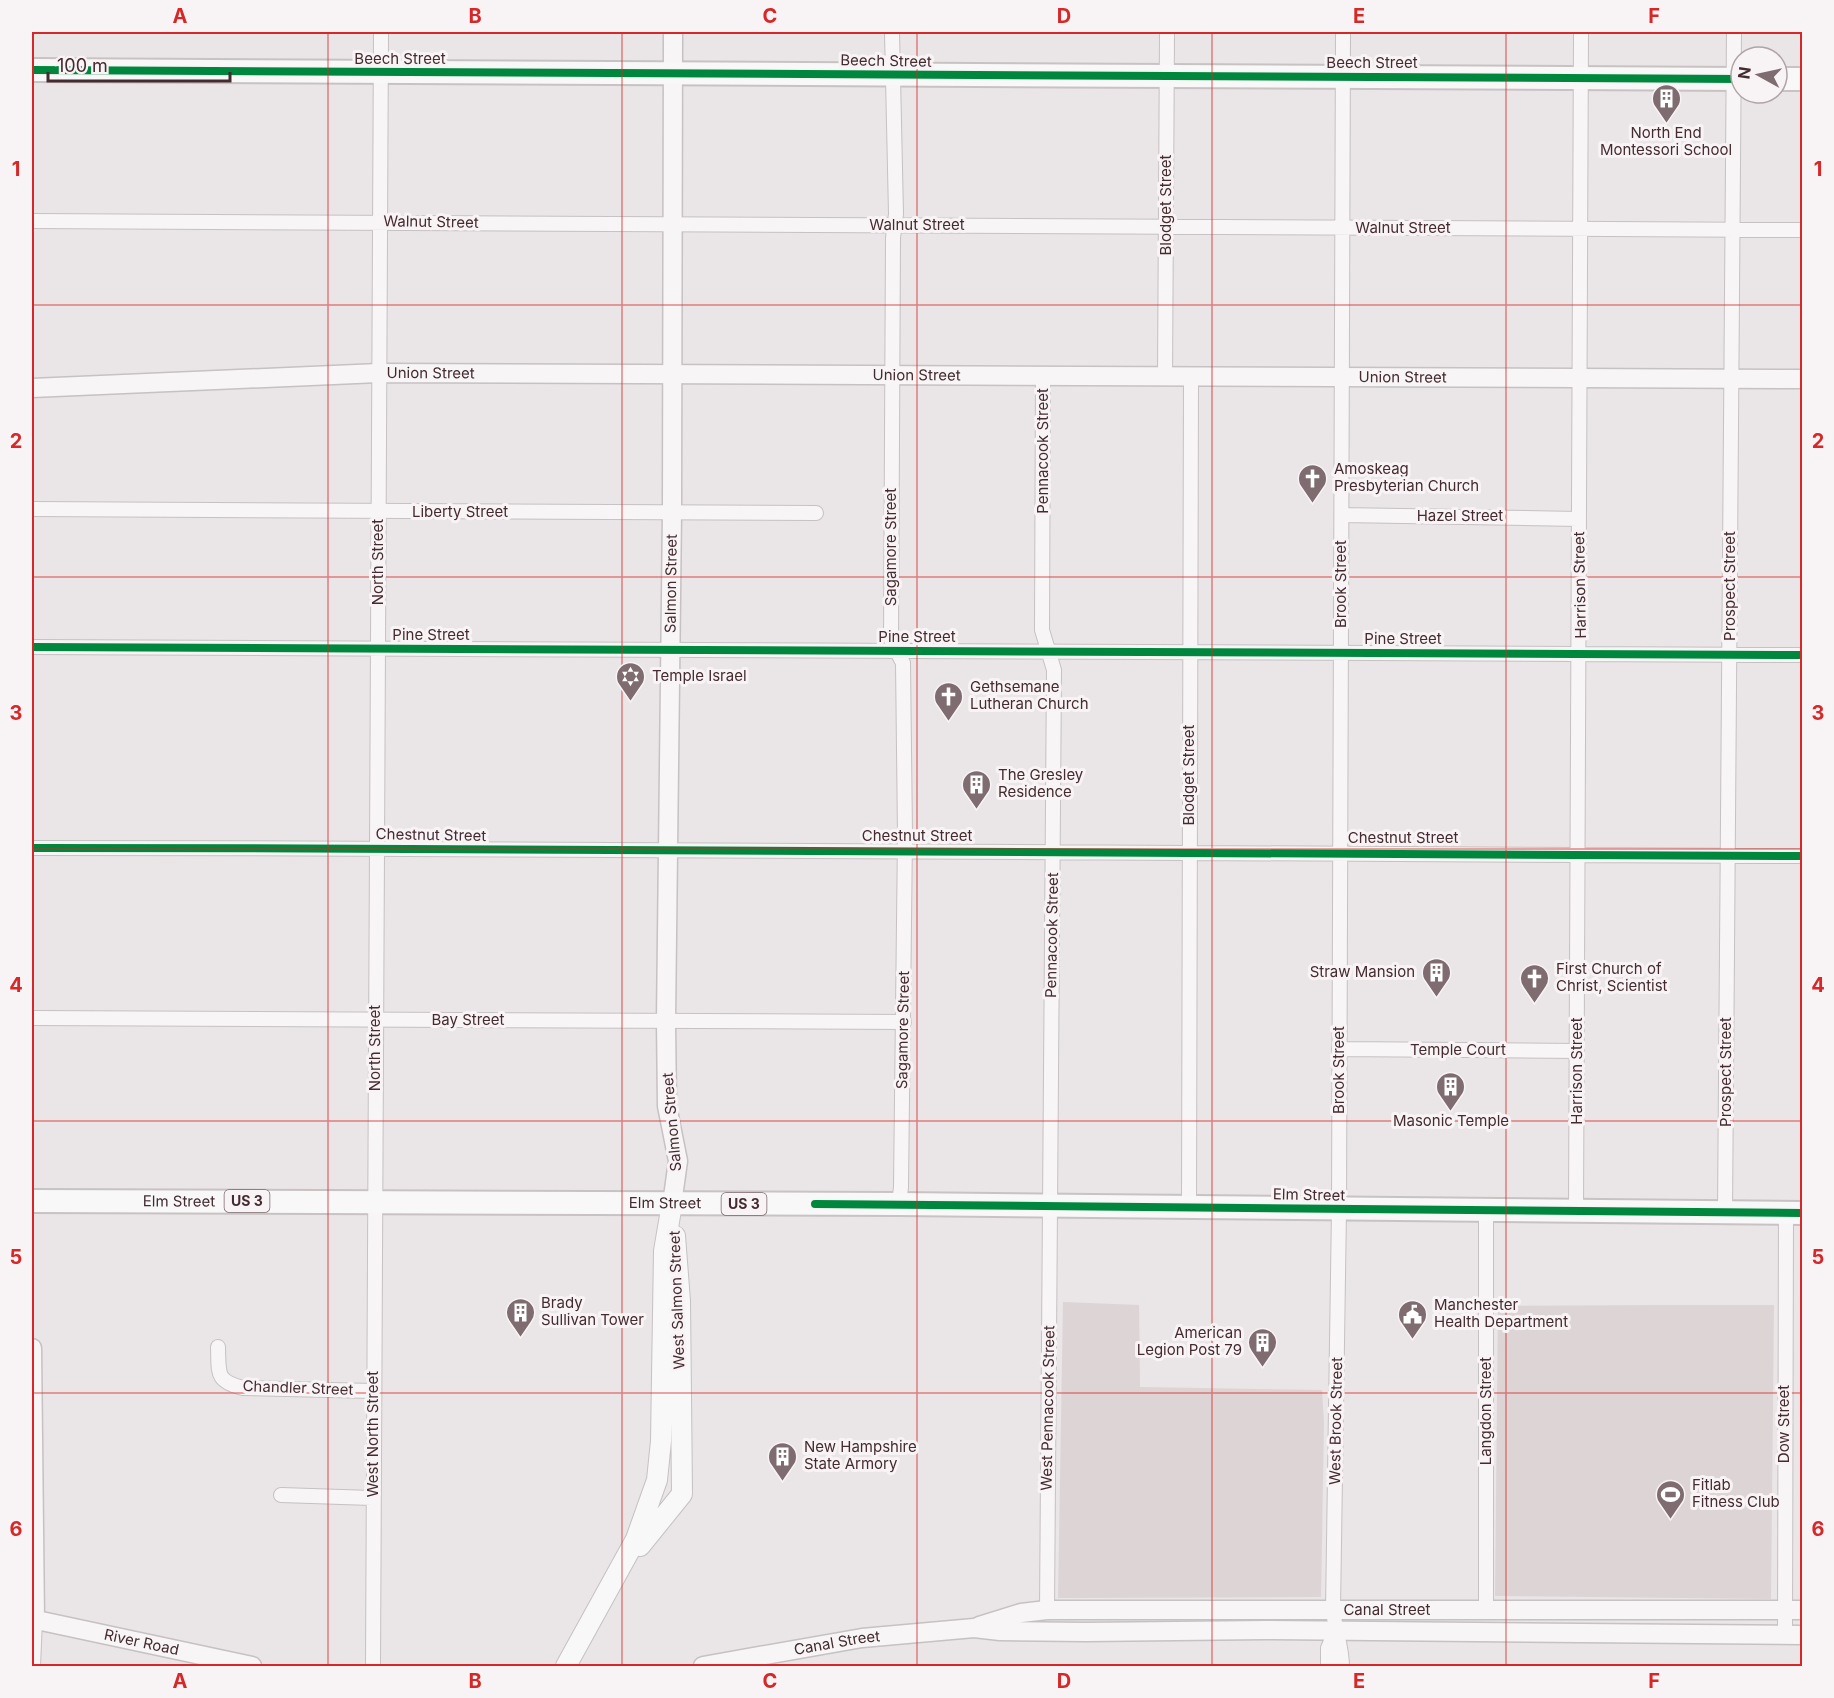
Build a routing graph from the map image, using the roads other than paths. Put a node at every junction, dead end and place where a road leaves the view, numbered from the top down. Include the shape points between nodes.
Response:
1 (381, 32) edge
2 (673, 32) edge
3 (892, 32) edge
4 (1167, 32) edge
5 (1343, 32) edge
6 (1581, 32) edge
7 (32, 70) edge
8 (381, 72) junction
9 (672, 73) junction
10 (894, 75) junction
11 (1342, 76) junction
12 (1166, 77) junction
13 (1582, 79) junction
14 (1729, 79) edge
15 (1737, 105) edge
16 (32, 221) edge
17 (380, 221) junction
18 (671, 224) junction
19 (894, 225) junction
20 (1166, 227) junction
21 (1343, 228) junction
22 (1581, 230) junction
23 (1803, 230) edge
24 (1732, 231) junction
25 (379, 373) junction
26 (672, 375) junction
27 (892, 376) junction
28 (1043, 377) junction
29 (1342, 377) junction
30 (1165, 378) junction
31 (1191, 378) junction
32 (1580, 379) junction
33 (1731, 379) junction
34 (1803, 379) edge
35 (32, 388) edge
36 (32, 509) edge
37 (378, 512) junction
38 (672, 512) junction
39 (816, 513) dead end
40 (1342, 515) junction
41 (1579, 519) junction
42 (32, 647) edge
43 (377, 649) junction
44 (670, 649) junction
45 (898, 651) junction
46 (1049, 651) junction
47 (1189, 652) junction
48 (1341, 653) junction
49 (1580, 655) junction
50 (1729, 655) junction
51 (1803, 655) edge
52 (32, 848) edge
53 (376, 848) junction
54 (905, 849) junction
55 (1053, 849) junction
56 (1189, 850) junction
57 (1339, 851) junction
58 (668, 852) junction
59 (1578, 853) junction
60 (1728, 855) junction
61 (1803, 856) edge
62 (32, 1018) edge
63 (375, 1020) junction
64 (666, 1021) junction
65 (904, 1022) junction
66 (1339, 1049) junction
67 (1577, 1051) junction
68 (32, 1201) edge
69 (374, 1201) junction
70 (672, 1204) junction
71 (899, 1204) junction
72 (1049, 1206) junction
73 (1189, 1207) junction
74 (1339, 1209) junction
75 (1486, 1210) junction
76 (1576, 1211) junction
77 (1725, 1212) junction
78 (1794, 1213) edge
79 (218, 1347) dead end
80 (32, 1348) edge
81 (373, 1391) junction
82 (281, 1495) dead end
83 (372, 1498) junction
84 (33, 1530) edge
85 (614, 1580) junction
86 (1047, 1610) junction
87 (1334, 1610) junction
88 (1794, 1610) edge
89 (1486, 1612) junction
90 (33, 1620) edge
91 (974, 1628) junction
92 (1335, 1632) junction
93 (1794, 1635) edge
94 (33, 1666) edge
95 (252, 1666) edge
96 (373, 1666) edge
97 (566, 1666) edge
98 (703, 1666) edge
99 (1328, 1666) edge
100 (1342, 1666) edge

1 - 8 street, North Street
2 - 9 street, Salmon Street
3 - 10 street, Sagamore Street
4 - 12 street, Blodget Street
5 - 11 street, Brook Street
6 - 13 street, Harrison Street
7 - 8 main road, Beech Street
8 - 9 main road, Beech Street
8 - 17 street, North Street
9 - 10 main road, Beech Street
9 - 18 street, Salmon Street
10 - 12 main road, Beech Street
10 - 19 street, Sagamore Street
11 - 12 main road, Beech Street
11 - 13 main road, Beech Street
11 - 21 street, Brook Street
12 - 20 street, Blodget Street
13 - 14 main road, Beech Street
13 - 22 street, Harrison Street
15 - 24 street, Prospect Street
16 - 17 street, Walnut Street
17 - 18 street, Walnut Street
17 - 25 street, North Street
18 - 19 street, Walnut Street
18 - 26 street, Salmon Street
19 - 20 street, Walnut Street
19 - 27 street, Sagamore Street
20 - 21 street, Walnut Street
20 - 30 street, Blodget Street
21 - 22 street, Walnut Street
21 - 29 street, Brook Street
22 - 24 street, Walnut Street
22 - 32 street, Harrison Street
23 - 24 street, Walnut Street
24 - 33 street, Prospect Street
25 - 26 street, Union Street
25 - 35 street, Union Street
25 - 37 street, North Street
26 - 27 street, Union Street
26 - 38 street, Salmon Street
27 - 28 street, Union Street
27 - 45 street, Sagamore Street via 891,640
28 - 30 street, Union Street
28 - 46 street, Pennacook Street via 1042,630
29 - 31 street, Union Street
29 - 32 street, Union Street
29 - 40 street, Brook Street
30 - 31 street, Union Street
31 - 47 street, Blodget Street
32 - 33 street, Union Street
32 - 41 street, Harrison Street
33 - 34 street, Union Street
33 - 50 street, Prospect Street
36 - 37 street, Liberty Street
37 - 38 street, Liberty Street
37 - 43 street, North Street
38 - 39 street, Liberty Street
38 - 44 street, Salmon Street
40 - 41 street, Hazel Street
40 - 48 street, Brook Street
41 - 49 street, Harrison Street
42 - 43 street, Pine Street
43 - 44 street, Pine Street
43 - 53 street, North Street
44 - 45 street, Pine Street
44 - 58 street, Salmon Street
45 - 46 street, Pine Street
45 - 54 street, Sagamore Street via 903,669
46 - 47 street, Pine Street
46 - 55 street, Pennacook Street via 1054,670
47 - 48 street, Pine Street
47 - 56 street, Blodget Street
48 - 49 street, Pine Street
48 - 57 street, Brook Street
49 - 50 street, Pine Street
49 - 59 street, Harrison Street
50 - 51 street, Pine Street
50 - 60 street, Prospect Street
52 - 53 street, Chestnut Street
53 - 58 street, Chestnut Street
53 - 63 street, North Street
54 - 55 street, Chestnut Street
54 - 58 street, Chestnut Street
54 - 65 street, Sagamore Street
55 - 56 street, Chestnut Street
55 - 72 street, Pennacook Street
56 - 57 street, Chestnut Street
56 - 73 street, Blodget Street
57 - 59 street, Chestnut Street
57 - 66 street, Brook Street
58 - 64 street, Salmon Street
59 - 60 street, Chestnut Street
59 - 67 street, Harrison Street
60 - 61 street, Chestnut Street
60 - 77 street, Prospect Street
62 - 63 street, Bay Street
63 - 64 street, Bay Street
63 - 69 street, North Street
64 - 65 street, Bay Street
64 - 70 street, Salmon Street via 667,1106 678,1161
65 - 71 street, Sagamore Street
66 - 67 street, Temple Court
66 - 74 street, Brook Street
67 - 76 street, Harrison Street
68 - 69 main road, Elm Street / US 3
69 - 70 main road, Elm Street / US 3
69 - 81 street, West North Street
70 - 71 main road, Elm Street / US 3
70 - 85 main road, West Salmon Street via 664,1251 657,1480 645,1519
70 - 85 main road, West Salmon Street via 680,1300 682,1494
71 - 72 main road, Elm Street / US 3
72 - 73 main road, Elm Street / US 3
72 - 86 street, West Pennacook Street
73 - 74 main road, Elm Street / US 3
74 - 75 main road, Elm Street / US 3
74 - 87 street, West Brook Street
75 - 76 main road, Elm Street / US 3
75 - 89 street, Langdon Street
76 - 77 main road, Elm Street / US 3
77 - 78 main road, Elm Street / US 3
78 - 88 street, Dow Street
79 - 81 street, Chandler Street via 220,1377 232,1385
80 - 84 street
81 - 83 street, West North Street
82 - 83 street
83 - 96 street, West North Street
84 - 90 street
85 - 97 main road, West Salmon Street
86 - 87 street, Canal Street
86 - 91 street, Canal Street via 1021,1613
87 - 89 street, Canal Street
87 - 92 street, West Brook Street
88 - 89 street, Canal Street
88 - 93 street, Dow Street
90 - 94 street
90 - 95 street, River Road
91 - 92 street, Canal Street
91 - 98 street, Canal Street via 862,1638
92 - 93 street, Canal Street
92 - 99 street via 1328,1648
92 - 100 street via 1342,1648

